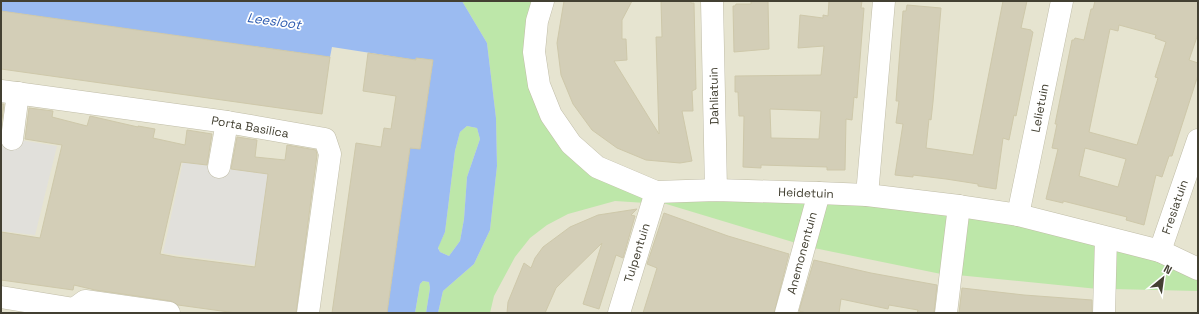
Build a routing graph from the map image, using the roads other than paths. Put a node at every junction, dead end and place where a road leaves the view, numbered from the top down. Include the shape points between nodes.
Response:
1 (543, 1) edge
2 (712, 1) edge
3 (884, 1) edge
4 (1062, 1) edge
5 (9, 92) edge
6 (227, 122) junction
7 (12, 139) dead end
8 (1198, 140) edge
9 (219, 166) dead end
10 (716, 190) junction
11 (656, 192) junction
12 (819, 193) junction
13 (867, 195) junction
14 (959, 206) junction
15 (1018, 215) junction
16 (1106, 238) junction
17 (1160, 251) junction
18 (1198, 269) edge
19 (1, 297) edge
20 (1, 307) edge
21 (77, 307) edge
22 (30, 312) edge
23 (169, 313) edge
24 (308, 313) edge
25 (619, 313) edge
26 (786, 313) edge
27 (946, 313) edge
28 (1104, 313) edge

1 - 11 street, Heidetuin via 537,21 534,52 539,84 551,115 571,144 598,167
2 - 10 street, Dahliatuin
3 - 13 street
4 - 15 street, Lelietuin
5 - 6 street, Porta Basilica
5 - 7 street
6 - 9 street
6 - 24 street, Porta Basilica via 325,139 330,154
8 - 17 street, Fresiatuin
10 - 11 street, Heidetuin
10 - 12 street, Heidetuin
11 - 25 street, Tulpentuin
12 - 13 street, Heidetuin
12 - 26 street, Anemonentuin
13 - 14 street, Heidetuin
14 - 15 street, Heidetuin
14 - 27 street
15 - 16 street, Heidetuin
16 - 17 street, Heidetuin
16 - 28 street
17 - 18 street, Heidetuin
19 - 21 street
20 - 22 street
21 - 23 street

